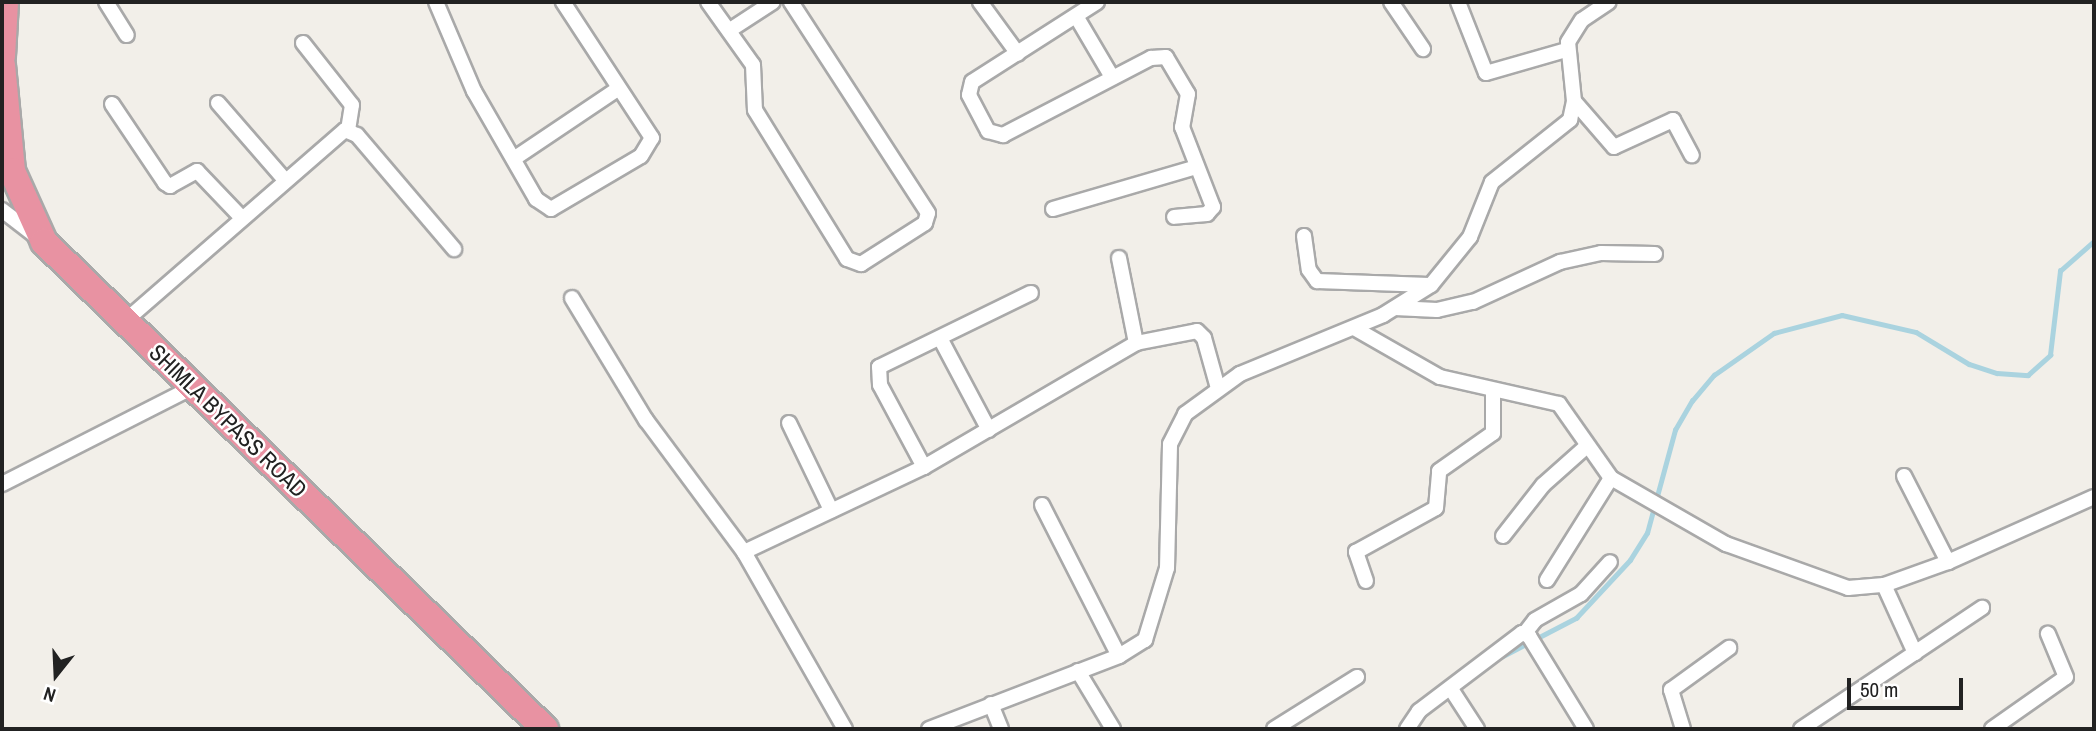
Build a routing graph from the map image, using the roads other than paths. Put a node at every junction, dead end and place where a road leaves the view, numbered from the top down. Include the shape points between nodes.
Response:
1 (5, 2) edge
2 (106, 2) edge
3 (436, 2) edge
4 (563, 2) edge
5 (708, 2) edge
6 (773, 2) edge
7 (791, 2) edge
8 (980, 2) edge
9 (1097, 2) edge
10 (1391, 2) edge
11 (1458, 2) edge
12 (1609, 2) edge
13 (1076, 16) junction
14 (730, 30) junction
15 (127, 35) dead end
16 (303, 43) dead end
17 (1423, 49) dead end
18 (1566, 50) junction
19 (1018, 54) junction
20 (2, 56) edge
21 (2, 65) edge
22 (1112, 77) junction
23 (619, 88) junction
24 (1574, 101) junction
25 (218, 103) dead end
26 (112, 104) dead end
27 (348, 130) junction
28 (1692, 155) dead end
29 (515, 158) junction
30 (1197, 167) junction
31 (284, 179) junction
32 (1053, 209) dead end
33 (2, 210) edge
34 (1174, 217) dead end
35 (241, 218) junction
36 (1304, 236) dead end
37 (44, 242) junction
38 (454, 249) dead end
39 (1655, 254) dead end
40 (1119, 258) dead end
41 (1431, 285) junction
42 (1031, 293) dead end
43 (572, 298) dead end
44 (1395, 308) junction
45 (124, 322) junction
46 (1354, 328) junction
47 (940, 338) junction
48 (1136, 343) junction
49 (193, 387) junction
50 (1218, 388) junction
51 (1493, 391) junction
52 (789, 423) dead end
53 (989, 430) junction
54 (1587, 446) junction
55 (924, 467) junction
56 (1904, 476) dead end
57 (1611, 478) junction
58 (2, 484) edge
59 (2094, 497) edge
60 (1041, 505) dead end
61 (831, 510) junction
62 (1503, 536) dead end
63 (744, 552) junction
64 (1610, 562) dead end
65 (1948, 562) junction
66 (1547, 580) dead end
67 (1366, 581) dead end
68 (1884, 585) junction
69 (1982, 608) dead end
70 (1525, 633) junction
71 (2048, 634) dead end
72 (1729, 649) dead end
73 (1915, 653) junction
74 (1119, 656) junction
75 (1078, 671) junction
76 (1357, 677) dead end
77 (1451, 689) junction
78 (991, 705) junction
79 (545, 729) edge
80 (845, 729) edge
81 (929, 729) edge
82 (1001, 729) edge
83 (1113, 729) edge
84 (1275, 729) edge
85 (1407, 729) edge
86 (1477, 729) edge
87 (1586, 729) edge
88 (1683, 729) edge
89 (1801, 729) edge
90 (1992, 729) edge

1 - 20 highway
2 - 15 street
3 - 29 street via 474,91
4 - 23 street
5 - 14 street
6 - 14 street
7 - 14 street via 928,213 925,223 861,264 847,259 755,110 753,65
8 - 19 street
9 - 13 street
10 - 17 street
11 - 18 street via 1486,73
12 - 18 street via 1574,29
13 - 19 street
13 - 22 street
16 - 27 street via 352,105
18 - 24 street
19 - 22 street via 968,87 988,131 997,135
21 - 37 highway, SHIMLA BYPASS ROAD via 5,139 16,187
22 - 30 street via 1151,58 1169,60 1188,94 1182,127
23 - 29 street
23 - 29 street via 652,138 640,156 551,209 536,199
24 - 28 street via 1614,147 1672,120
24 - 41 street via 1564,128 1492,182 1470,237
25 - 31 street
26 - 35 street via 164,183 170,186 195,170
27 - 31 street
27 - 38 street
30 - 32 street
30 - 34 street via 1212,210
31 - 35 street
33 - 37 street
35 - 45 street
36 - 41 street via 1309,270 1317,281
37 - 45 highway, SHIMLA BYPASS ROAD
39 - 44 street via 1601,253 1560,262 1473,302 1437,310
40 - 48 street
41 - 44 street
42 - 47 street
43 - 63 street via 646,420
44 - 46 street
45 - 49 highway, SHIMLA BYPASS ROAD
46 - 50 street via 1261,364
46 - 51 street via 1425,372
47 - 53 street
47 - 55 street via 882,364 877,374
48 - 50 street via 1197,331
48 - 53 street
49 - 58 street
49 - 79 highway, SHIMLA BYPASS ROAD
50 - 74 street via 1185,414 1170,444 1170,540 1156,620 1140,646
51 - 54 street via 1559,404
51 - 67 street via 1493,433 1439,471 1436,508 1356,552
52 - 61 street
53 - 55 street
54 - 57 street
54 - 62 street via 1543,485
55 - 61 street
56 - 65 street
57 - 66 street
57 - 68 street via 1726,544 1787,569 1847,588
59 - 65 street
60 - 74 street
61 - 63 street
63 - 80 street
64 - 70 street via 1581,594 1535,620
65 - 68 street
68 - 73 street
69 - 73 street
70 - 77 street
70 - 87 street
71 - 90 street via 2066,677
72 - 88 street via 1671,690
73 - 89 street
74 - 75 street
75 - 78 street
75 - 83 street
76 - 84 street
77 - 85 street via 1419,711
77 - 86 street
78 - 81 street
78 - 82 street

